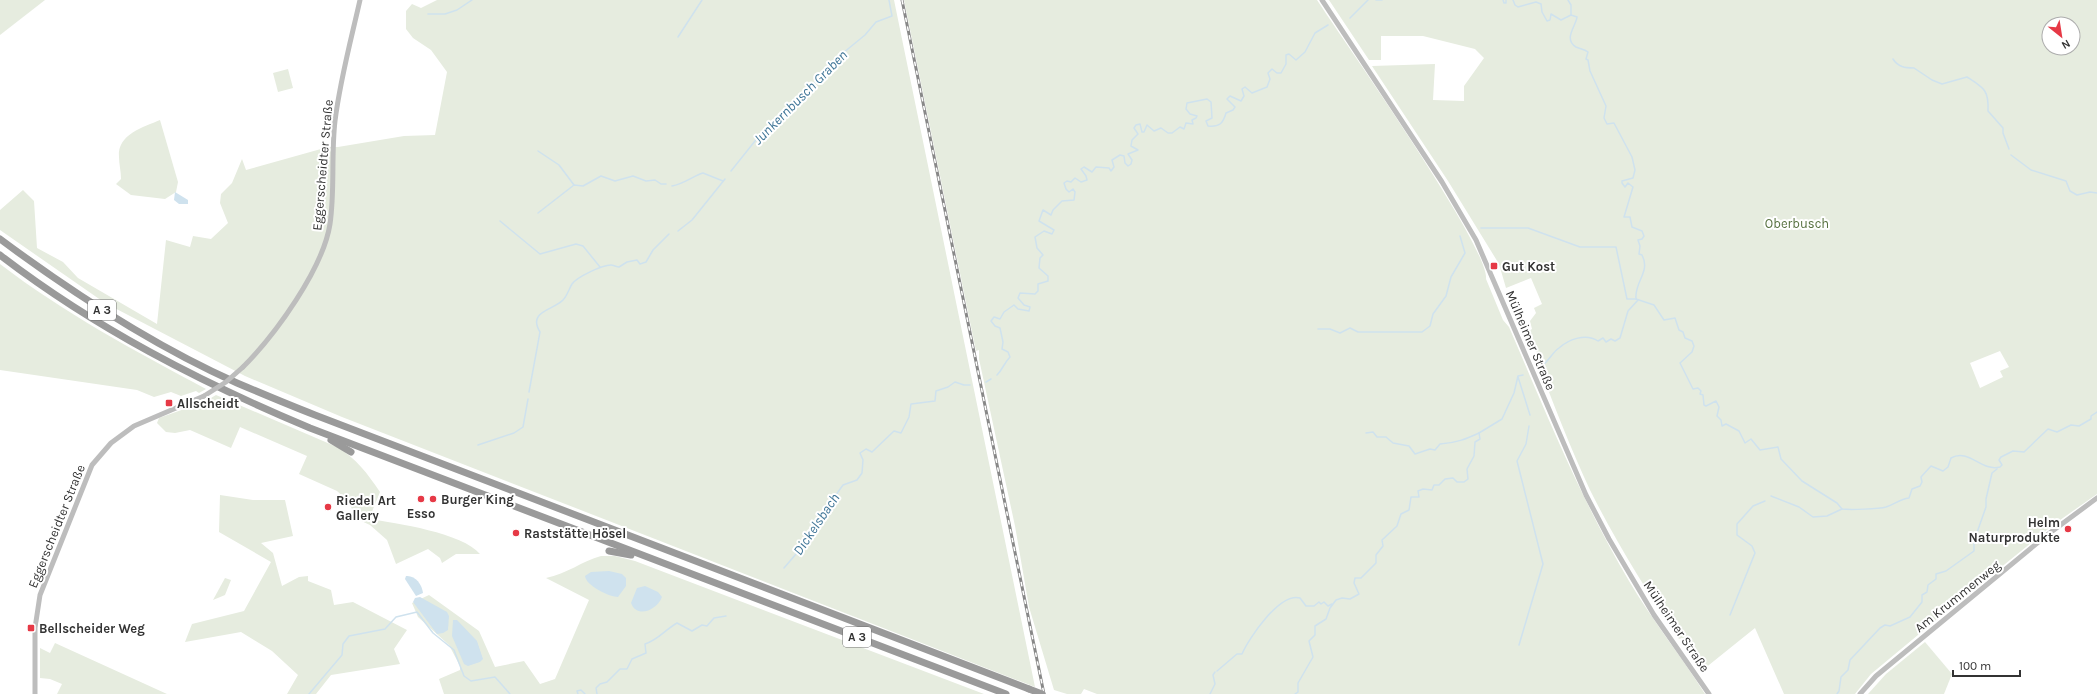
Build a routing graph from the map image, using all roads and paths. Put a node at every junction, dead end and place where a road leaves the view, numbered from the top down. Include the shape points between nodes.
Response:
1 (360, 0) edge
2 (1322, 0) edge
3 (0, 239) edge
4 (0, 255) edge
5 (310, 428) junction
6 (351, 452) dead end
7 (2097, 498) edge
8 (609, 551) dead end
9 (647, 557) junction
10 (35, 694) edge
11 (1006, 694) edge
12 (1042, 694) edge
13 (1709, 694) edge
14 (1860, 694) edge

1 - 10 main road, Eggerscheidter Straße, bridge via 341,82 335,122 331,211 326,239 313,271 267,341 226,382 204,396 134,426 111,443 92,465 40,595 35,628
2 - 13 main road, Mülheimer Straße via 1442,182 1476,240 1586,495 1650,609
3 - 12 highway, A 3, bridge via 93,304 148,337 236,383
4 - 5 highway, A 3 via 86,316 142,348 204,381
5 - 6 highway
5 - 9 highway, A 3
7 - 14 main road, Am Krummenweg via 2070,517 1876,676
8 - 9 highway
9 - 11 highway, A 3

